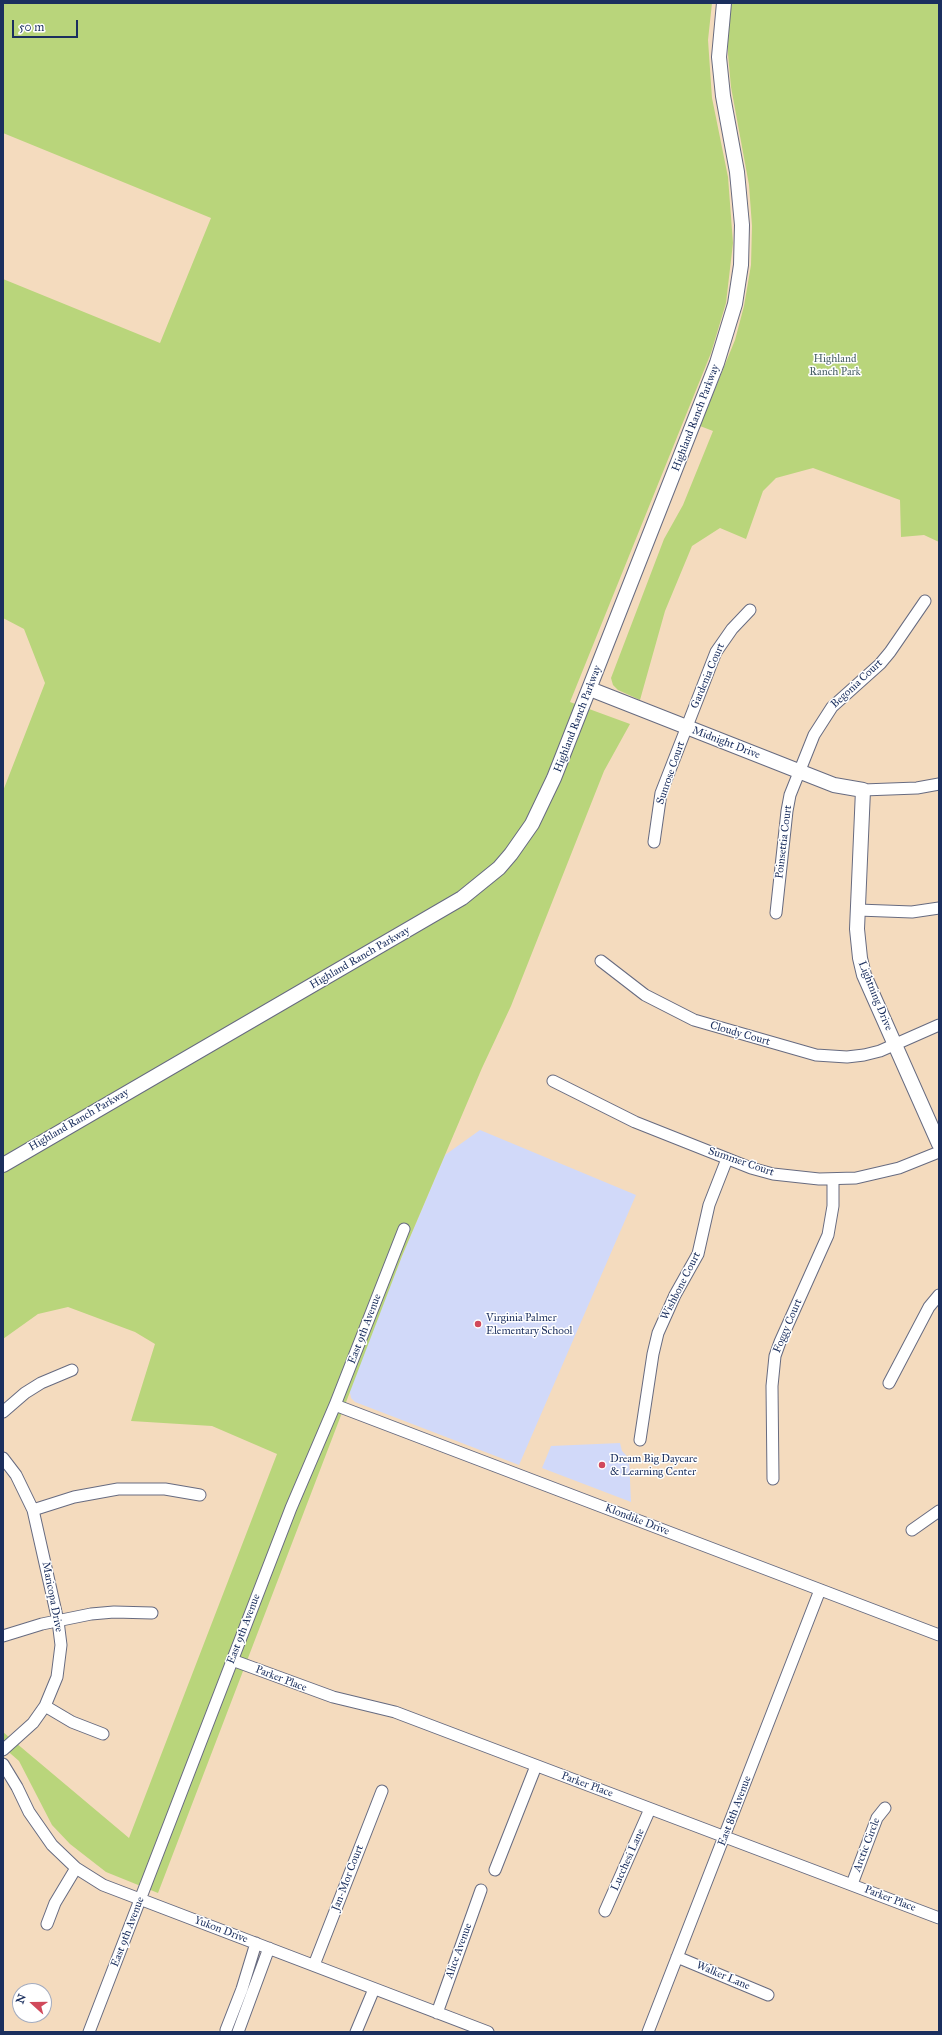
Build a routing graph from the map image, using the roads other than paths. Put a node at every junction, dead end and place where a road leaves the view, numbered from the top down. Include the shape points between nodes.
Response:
1 (724, 3) edge
2 (925, 601) dead end
3 (750, 610) dead end
4 (590, 689) junction
5 (687, 728) junction
6 (799, 772) junction
7 (939, 784) edge
8 (863, 790) junction
9 (654, 842) dead end
10 (939, 908) edge
11 (858, 910) junction
12 (776, 913) dead end
13 (601, 961) dead end
14 (939, 1025) edge
15 (895, 1044) junction
16 (553, 1081) dead end
17 (939, 1144) edge
18 (939, 1152) edge
19 (727, 1159) junction
20 (3, 1165) edge
21 (833, 1179) junction
22 (404, 1229) dead end
23 (939, 1295) edge
24 (72, 1370) dead end
25 (888, 1384) dead end
26 (335, 1405) junction
27 (3, 1412) edge
28 (640, 1440) dead end
29 (3, 1458) edge
30 (773, 1479) dead end
31 (200, 1495) dead end
32 (33, 1510) junction
33 (939, 1510) edge
34 (912, 1530) dead end
35 (820, 1590) junction
36 (152, 1613) dead end
37 (58, 1621) junction
38 (939, 1635) edge
39 (3, 1636) edge
40 (232, 1660) junction
41 (45, 1706) junction
42 (103, 1734) dead end
43 (3, 1750) edge
44 (3, 1764) edge
45 (536, 1766) junction
46 (382, 1791) dead end
47 (885, 1808) dead end
48 (650, 1809) junction
49 (725, 1836) junction
50 (76, 1868) junction
51 (495, 1870) dead end
52 (852, 1884) junction
53 (481, 1890) dead end
54 (141, 1899) junction
55 (606, 1911) dead end
56 (939, 1918) edge
57 (47, 1924) dead end
58 (256, 1944) junction
59 (269, 1948) junction
60 (677, 1957) junction
61 (314, 1965) junction
62 (374, 1989) junction
63 (768, 1995) dead end
64 (437, 2013) junction
65 (226, 2030) dead end
66 (89, 2032) edge
67 (238, 2032) edge
68 (356, 2032) edge
69 (488, 2032) edge
70 (648, 2032) edge

1 - 4 main road, Highland Ranch Parkway via 719,57 723,96 737,172 742,226 741,265 735,304 717,363
2 - 6 street, Begonia Court via 880,664 843,695 822,720
3 - 5 street, Gardenia Court via 732,629 716,652
4 - 5 main road, Midnight Drive
4 - 20 main road, Highland Ranch Parkway via 554,778 532,824 511,854 475,889 447,908
5 - 6 main road, Midnight Drive
5 - 9 street, Sunrose Court via 661,793
6 - 8 main road, Midnight Drive via 834,785
6 - 12 street, Poinsettia Court via 787,811
7 - 8 street via 917,788
8 - 11 main road, Lightning Drive
10 - 11 street via 912,912
11 - 15 main road, Lightning Drive via 857,942 864,975
13 - 15 street, Cloudy Court via 622,979 664,1006 727,1031 816,1055 833,1057 864,1055
14 - 15 street, Cloudy Court
15 - 17 main road, Lightning Drive
16 - 19 street, Summer Court via 635,1122
18 - 21 street, Summer Court via 876,1174
19 - 21 street, Summer Court via 773,1174 796,1178
19 - 28 street, Wishbone Court via 710,1205 698,1254 658,1333
21 - 30 street, Foggy Court via 833,1206 828,1235 775,1356 772,1386
22 - 26 street, East 9th Avenue
23 - 25 street via 929,1307
24 - 27 street via 41,1383
26 - 35 street, Klondike Drive
26 - 40 street, East 9th Avenue via 306,1471
29 - 32 street, Maricopa Drive via 20,1481
31 - 32 street via 164,1489 118,1488 74,1497
32 - 37 street, Maricopa Drive
33 - 34 street
35 - 38 street, Klondike Drive
35 - 49 street, East 8th Avenue
36 - 37 street via 114,1612
37 - 39 street
37 - 41 street, Maricopa Drive via 60,1661
40 - 45 street, Parker Place via 333,1697 395,1712
40 - 54 street, East 9th Avenue
41 - 42 street via 72,1722
41 - 43 street, Maricopa Drive via 33,1723
44 - 50 street, Yukon Drive via 40,1829 52,1845
45 - 48 street, Parker Place
45 - 51 street
46 - 61 street, Jan-Mor Court
47 - 52 street, Arctic Circle via 877,1818
48 - 49 street, Parker Place
48 - 55 street, Lucchesi Lane
49 - 52 street, Parker Place
49 - 60 street, East 8th Avenue
50 - 54 street, Yukon Drive via 103,1885
50 - 57 street via 55,1903
52 - 56 street, Parker Place
53 - 64 street, Alice Avenue
54 - 58 street, Yukon Drive
54 - 66 street, East 9th Avenue
58 - 59 street, Yukon Drive
58 - 65 street
59 - 61 street, Yukon Drive
59 - 67 street
60 - 63 street, Walker Lane
60 - 70 street, East 8th Avenue
61 - 62 street, Yukon Drive
62 - 64 street, Yukon Drive
62 - 68 street
64 - 69 street, Yukon Drive

